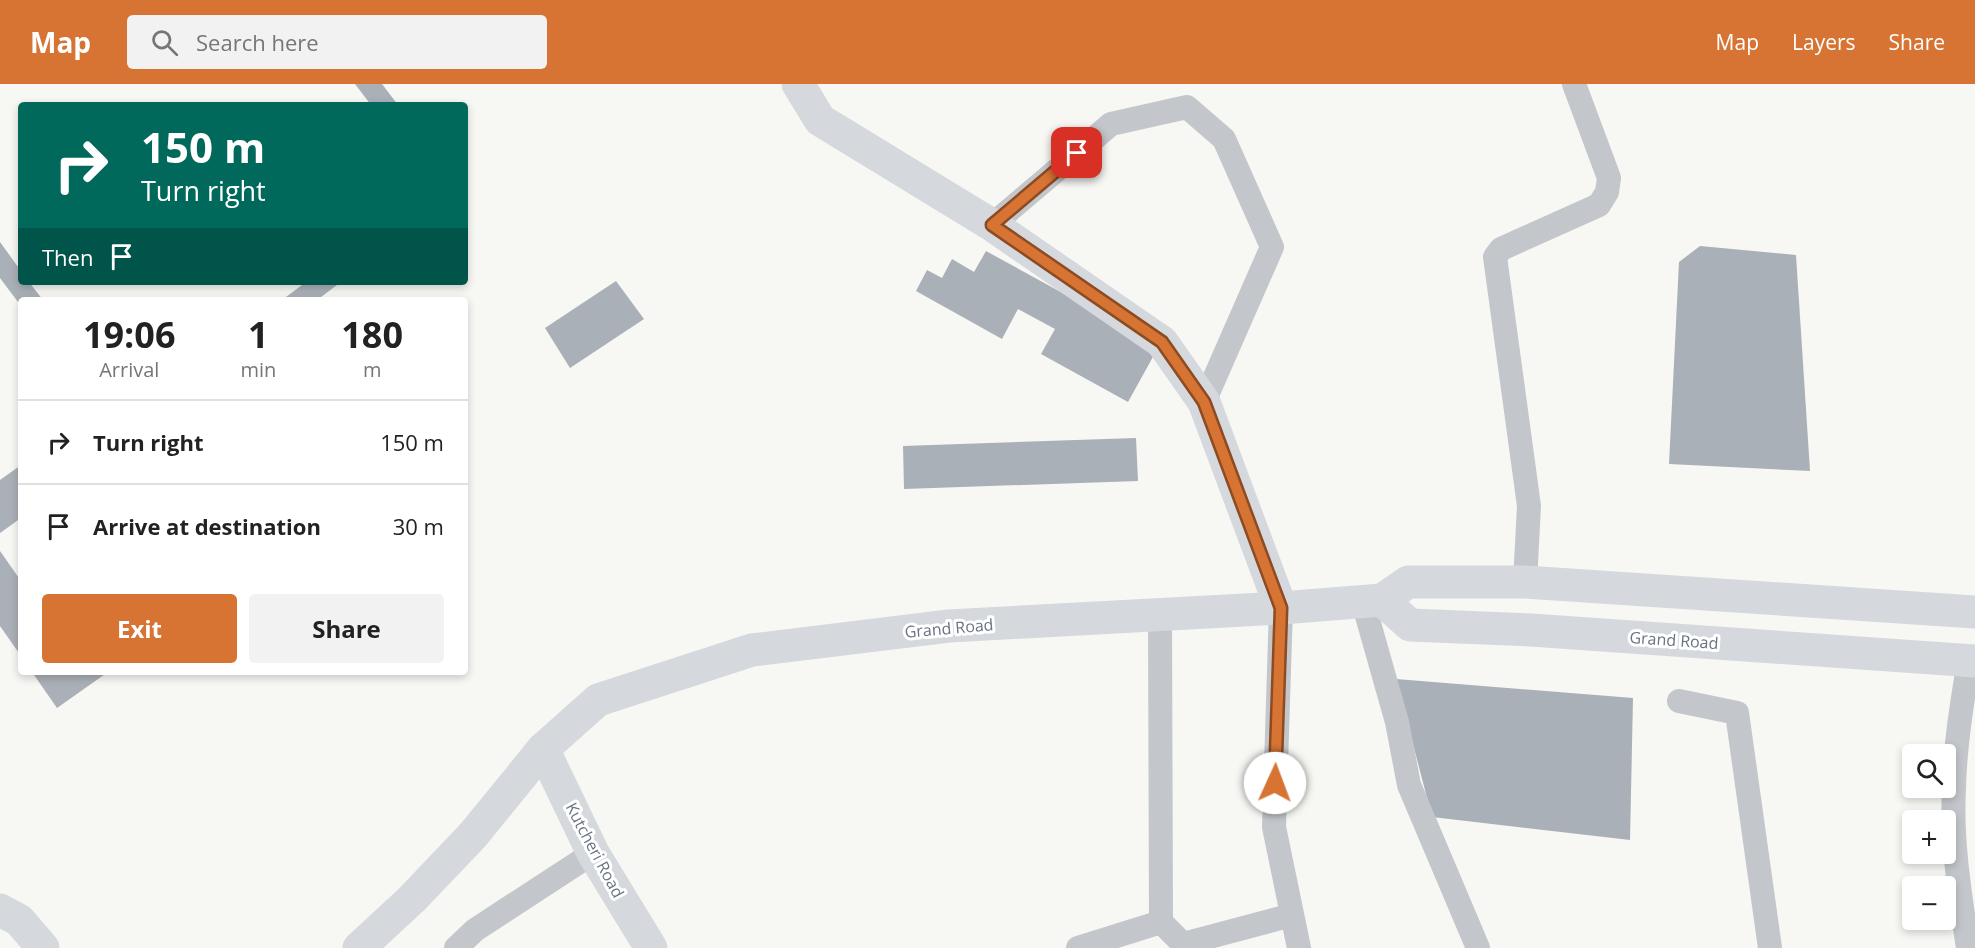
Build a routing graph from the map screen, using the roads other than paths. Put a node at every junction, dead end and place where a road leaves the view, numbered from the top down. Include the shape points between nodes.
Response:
1 (798, 84) edge
2 (1574, 84) edge
3 (992, 225) junction
4 (1204, 402) junction
5 (1525, 582) junction
6 (1372, 601) junction
7 (1281, 608) junction
8 (1975, 612) edge
9 (1160, 615) junction
10 (1972, 661) edge
11 (1679, 701) dead end
12 (543, 749) junction
13 (593, 853) junction
14 (0, 910) edge
15 (1292, 915) junction
16 (1161, 922) junction
17 (43, 948) edge
18 (359, 948) edge
19 (456, 948) edge
20 (651, 948) edge
21 (1078, 948) edge
22 (1299, 948) edge
23 (1478, 948) edge
24 (1770, 948) edge
25 (1968, 948) edge

1 - 3 main road via 820,120
2 - 5 street via 1609,178 1607,192 1599,205 1501,249 1495,257 1529,506
3 - 4 main road via 1162,342
3 - 4 street via 1111,124 1186,107 1224,140 1272,247
4 - 7 main road
5 - 6 main road via 1408,582
5 - 8 main road
6 - 7 main road, Grand Road
6 - 10 main road, Grand Road via 1410,624
6 - 23 street via 1409,785
7 - 9 main road, Grand Road
7 - 15 street via 1274,827
9 - 12 main road, Grand Road via 949,626 752,650 598,700
9 - 16 street
10 - 25 street via 1957,735 1953,789 1954,841
11 - 24 street via 1737,713
12 - 13 main road, Kutcheri Road
12 - 18 main road, Grand Road via 473,835
13 - 19 street via 475,930
13 - 20 main road, Kutcheri Road
14 - 17 main road via 19,920
15 - 16 street via 1183,944
15 - 22 street
16 - 21 street

